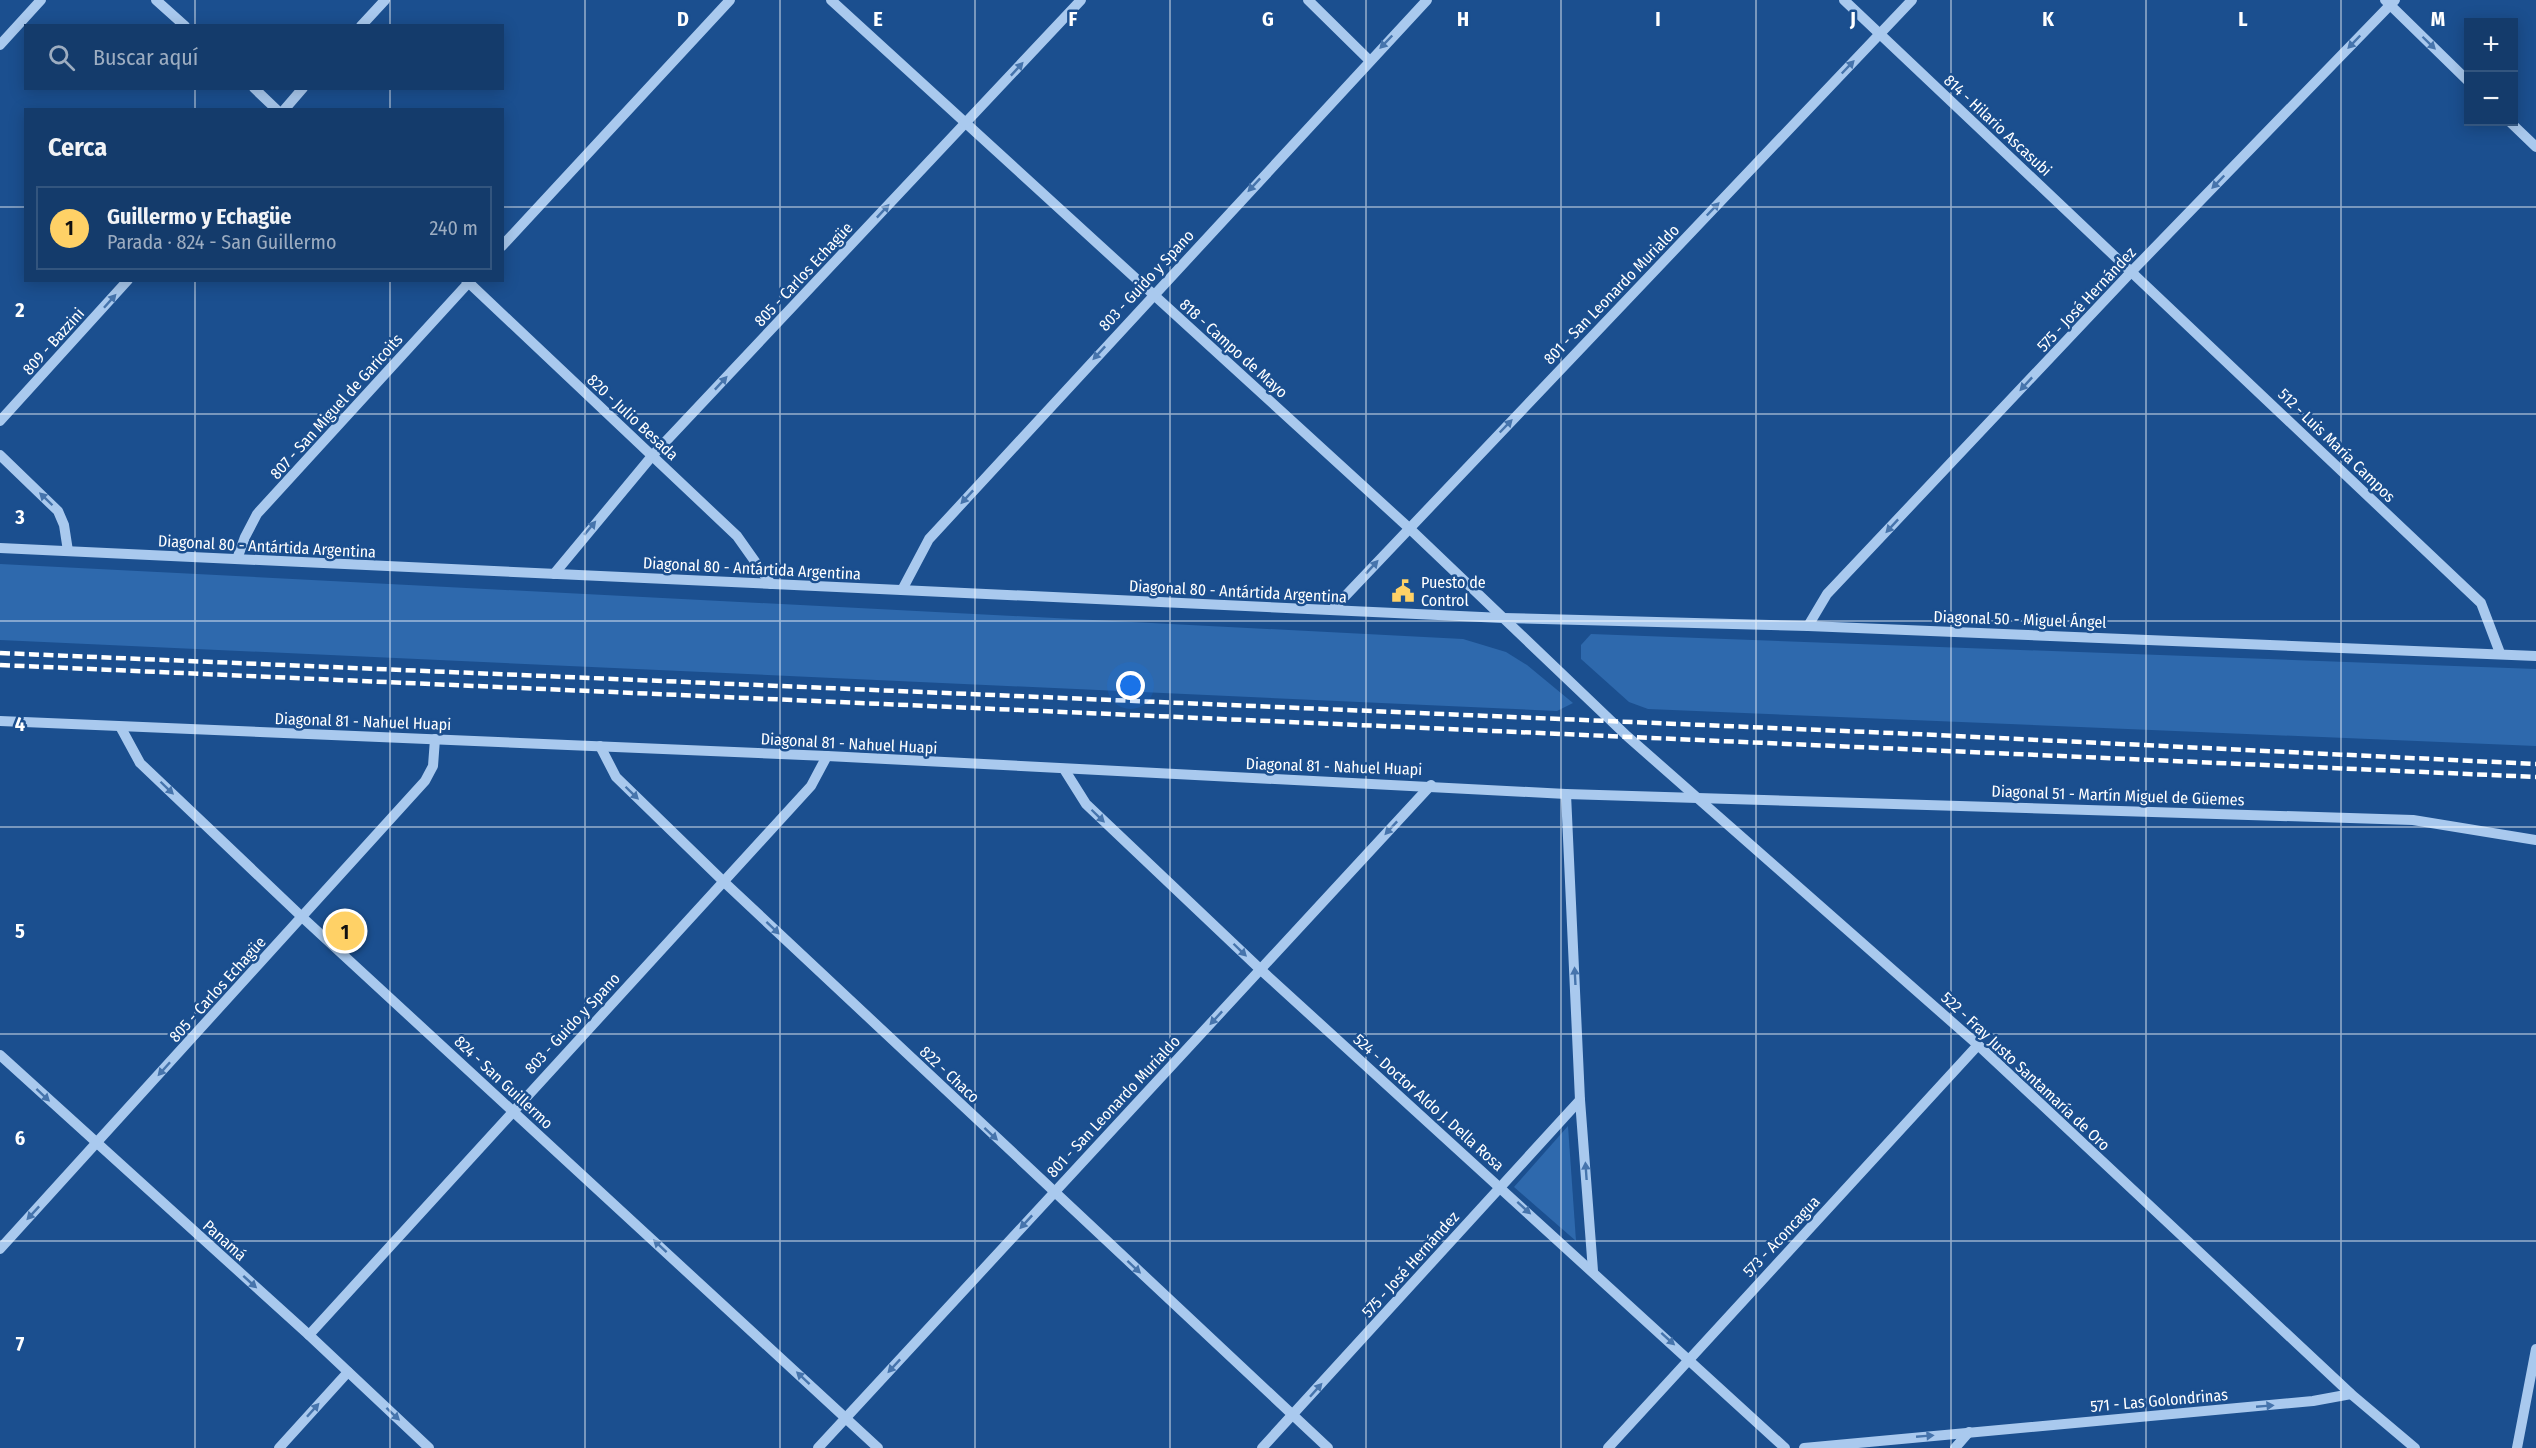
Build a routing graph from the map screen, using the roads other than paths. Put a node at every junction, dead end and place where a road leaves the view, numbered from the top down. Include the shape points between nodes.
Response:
1 (41, 0) edge
2 (156, 0) edge
3 (385, 0) edge
4 (730, 0) edge
5 (831, 0) edge
6 (1081, 0) edge
7 (1308, 0) edge
8 (1427, 0) edge
9 (1844, 0) edge
10 (1912, 0) edge
11 (2390, 2) edge
12 (182, 24) edge
13 (363, 24) edge
14 (1879, 34) junction
15 (0, 45) edge
16 (1369, 60) junction
17 (2464, 76) edge
18 (256, 90) edge
19 (301, 90) edge
20 (275, 108) edge
21 (286, 108) edge
22 (965, 124) junction
23 (2514, 126) edge
24 (2536, 147) edge
25 (504, 244) edge
26 (2133, 270) junction
27 (126, 282) edge
28 (467, 282) edge
29 (469, 282) edge
30 (1153, 295) junction
31 (0, 422) edge
32 (0, 455) edge
33 (652, 456) junction
34 (1409, 528) junction
35 (0, 548) edge
36 (68, 551) junction
37 (237, 559) junction
38 (554, 574) junction
39 (771, 584) junction
40 (902, 590) junction
41 (1332, 610) junction
42 (1503, 618) junction
43 (1808, 626) junction
44 (2500, 653) junction
45 (2536, 656) edge
46 (0, 721) edge
47 (1613, 722) joint
48 (121, 728) junction
49 (435, 739) junction
50 (600, 746) junction
51 (827, 756) junction
52 (1064, 769) junction
53 (1431, 785) junction
54 (1566, 794) junction
55 (1696, 796) junction
56 (2536, 840) edge
57 (723, 881) junction
58 (302, 917) junction
59 (1261, 970) junction
60 (1978, 1045) junction
61 (0, 1055) edge
62 (1580, 1100) junction
63 (512, 1110) junction
64 (96, 1144) junction
65 (1501, 1187) junction
66 (1054, 1192) junction
67 (0, 1249) edge
68 (1593, 1271) junction
69 (309, 1335) junction
70 (2536, 1349) edge
71 (1689, 1358) junction
72 (348, 1372) junction
73 (2351, 1394) junction
74 (1292, 1415) junction
75 (847, 1417) junction
76 (1969, 1432) junction
77 (2408, 1446) edge
78 (279, 1448) edge
79 (429, 1448) edge
80 (818, 1448) edge
81 (878, 1448) edge
82 (1262, 1448) edge
83 (1328, 1448) edge
84 (1608, 1448) edge
85 (1785, 1448) edge
86 (1804, 1448) edge
87 (1955, 1448) edge
88 (2517, 1448) edge

1 - 15 street
2 - 12 street
3 - 13 street
4 - 25 street
5 - 22 street, 818 - Campo de Mayo
22 -> 6 street, 805 - Carlos Echagüe
7 - 16 street
8 -> 16 street, 803 - Guido y Spano
9 - 14 street, 814 - Hilario Ascasubi
10 - 14 street, 801 - San Leonardo Murialdo
11 -> 17 street
11 -> 26 street, 575 - José Hernández
14 - 26 street, 814 - Hilario Ascasubi
34 -> 14 street, 801 - San Leonardo Murialdo
16 -> 30 street, 803 - Guido y Spano
18 - 20 street
19 - 21 street
22 - 30 street, 818 - Campo de Mayo
33 -> 22 street, 805 - Carlos Echagüe
23 - 24 street
26 -> 43 street, 575 - José Hernández via 1827,594
26 - 44 street, 512 - Luis María Campos via 2481,603
31 -> 27 street, 809 - Bazzini
28 - 37 street, 807 - San Miguel de Garicoits via 257,514
29 - 33 street, 820 - Julio Besada
30 - 34 street, 818 - Campo de Mayo
30 -> 40 street, 803 - Guido y Spano via 929,539
36 -> 32 street via 58,511
38 -> 33 street, 805 - Carlos Echagüe
33 - 39 street, 820 - Julio Besada via 737,536
41 -> 34 street, 801 - San Leonardo Murialdo
34 - 42 street, 818 - Campo de Mayo
35 - 36 street, Diagonal 80 - Antártida Argentina
36 - 37 street, Diagonal 80 - Antártida Argentina
37 - 38 street, Diagonal 80 - Antártida Argentina
38 - 39 street, Diagonal 80 - Antártida Argentina
39 - 40 street, Diagonal 80 - Antártida Argentina
40 - 41 street, Diagonal 80 - Antártida Argentina
41 - 42 street, Diagonal 80 - Antártida Argentina
42 - 43 street, Diagonal 50 - Miguel Ángel
42 - 47 street, 818 - Campo de Mayo
43 - 44 street, Diagonal 50 - Miguel Ángel
44 - 45 street, Diagonal 50 - Miguel Ángel
46 - 48 street, Diagonal 81 - Nahuel Huapi
47 - 55 street, 522 - Fray Justo Santamaría de Oro
48 - 49 street, Diagonal 81 - Nahuel Huapi
48 -> 58 street, 824 - San Guillermo via 140,763
49 - 50 street, Diagonal 81 - Nahuel Huapi
49 - 58 street, 805 - Carlos Echagüe via 433,766 425,781
50 - 51 street, Diagonal 81 - Nahuel Huapi
50 -> 57 street, 822 - Chaco via 616,777
51 - 52 street, Diagonal 81 - Nahuel Huapi
51 - 57 street, 803 - Guido y Spano via 811,786
52 - 53 street, Diagonal 81 - Nahuel Huapi
52 -> 59 street, 524 - Doctor Aldo J. Della Rosa via 1086,804
53 - 54 street, Diagonal 81 - Nahuel Huapi
53 -> 59 street, 801 - San Leonardo Murialdo
54 - 55 street, Diagonal 81 - Nahuel Huapi
62 -> 54 street
55 - 56 street, Diagonal 51 - Martín Miguel de Güemes via 2413,820
55 - 60 street, 522 - Fray Justo Santamaría de Oro
57 - 63 street, 803 - Guido y Spano
57 -> 66 street, 822 - Chaco
58 - 63 street, 824 - San Guillermo
58 -> 64 street, 805 - Carlos Echagüe
59 - 65 street, 524 - Doctor Aldo J. Della Rosa
59 -> 66 street, 801 - San Leonardo Murialdo
60 - 71 street, 573 - Aconcagua
60 - 73 street, 522 - Fray Justo Santamaría de Oro
61 -> 64 street, Panamá
62 - 65 street, 575 - José Hernández
68 -> 62 street
63 - 69 street, 803 - Guido y Spano
75 -> 63 street, 824 - San Guillermo
64 -> 67 street, 805 - Carlos Echagüe
64 -> 69 street, Panamá
65 -> 68 street, 524 - Doctor Aldo J. Della Rosa
74 -> 65 street, 575 - José Hernández
66 -> 74 street, 822 - Chaco
66 -> 75 street, 801 - San Leonardo Murialdo
68 -> 71 street, 524 - Doctor Aldo J. Della Rosa
69 - 72 street, Panamá
70 - 88 street
71 - 84 street, 573 - Aconcagua
71 - 85 street, 524 - Doctor Aldo J. Della Rosa
78 -> 72 street
72 -> 79 street, Panamá
76 -> 73 street, 571 - Las Golondrinas via 2301,1402
73 - 77 street, 522 - Fray Justo Santamaría de Oro
74 - 82 street, 575 - José Hernández
74 - 83 street, 822 - Chaco
75 - 80 street, 801 - San Leonardo Murialdo
75 - 81 street, 824 - San Guillermo
86 -> 76 street, 571 - Las Golondrinas
76 - 87 street

